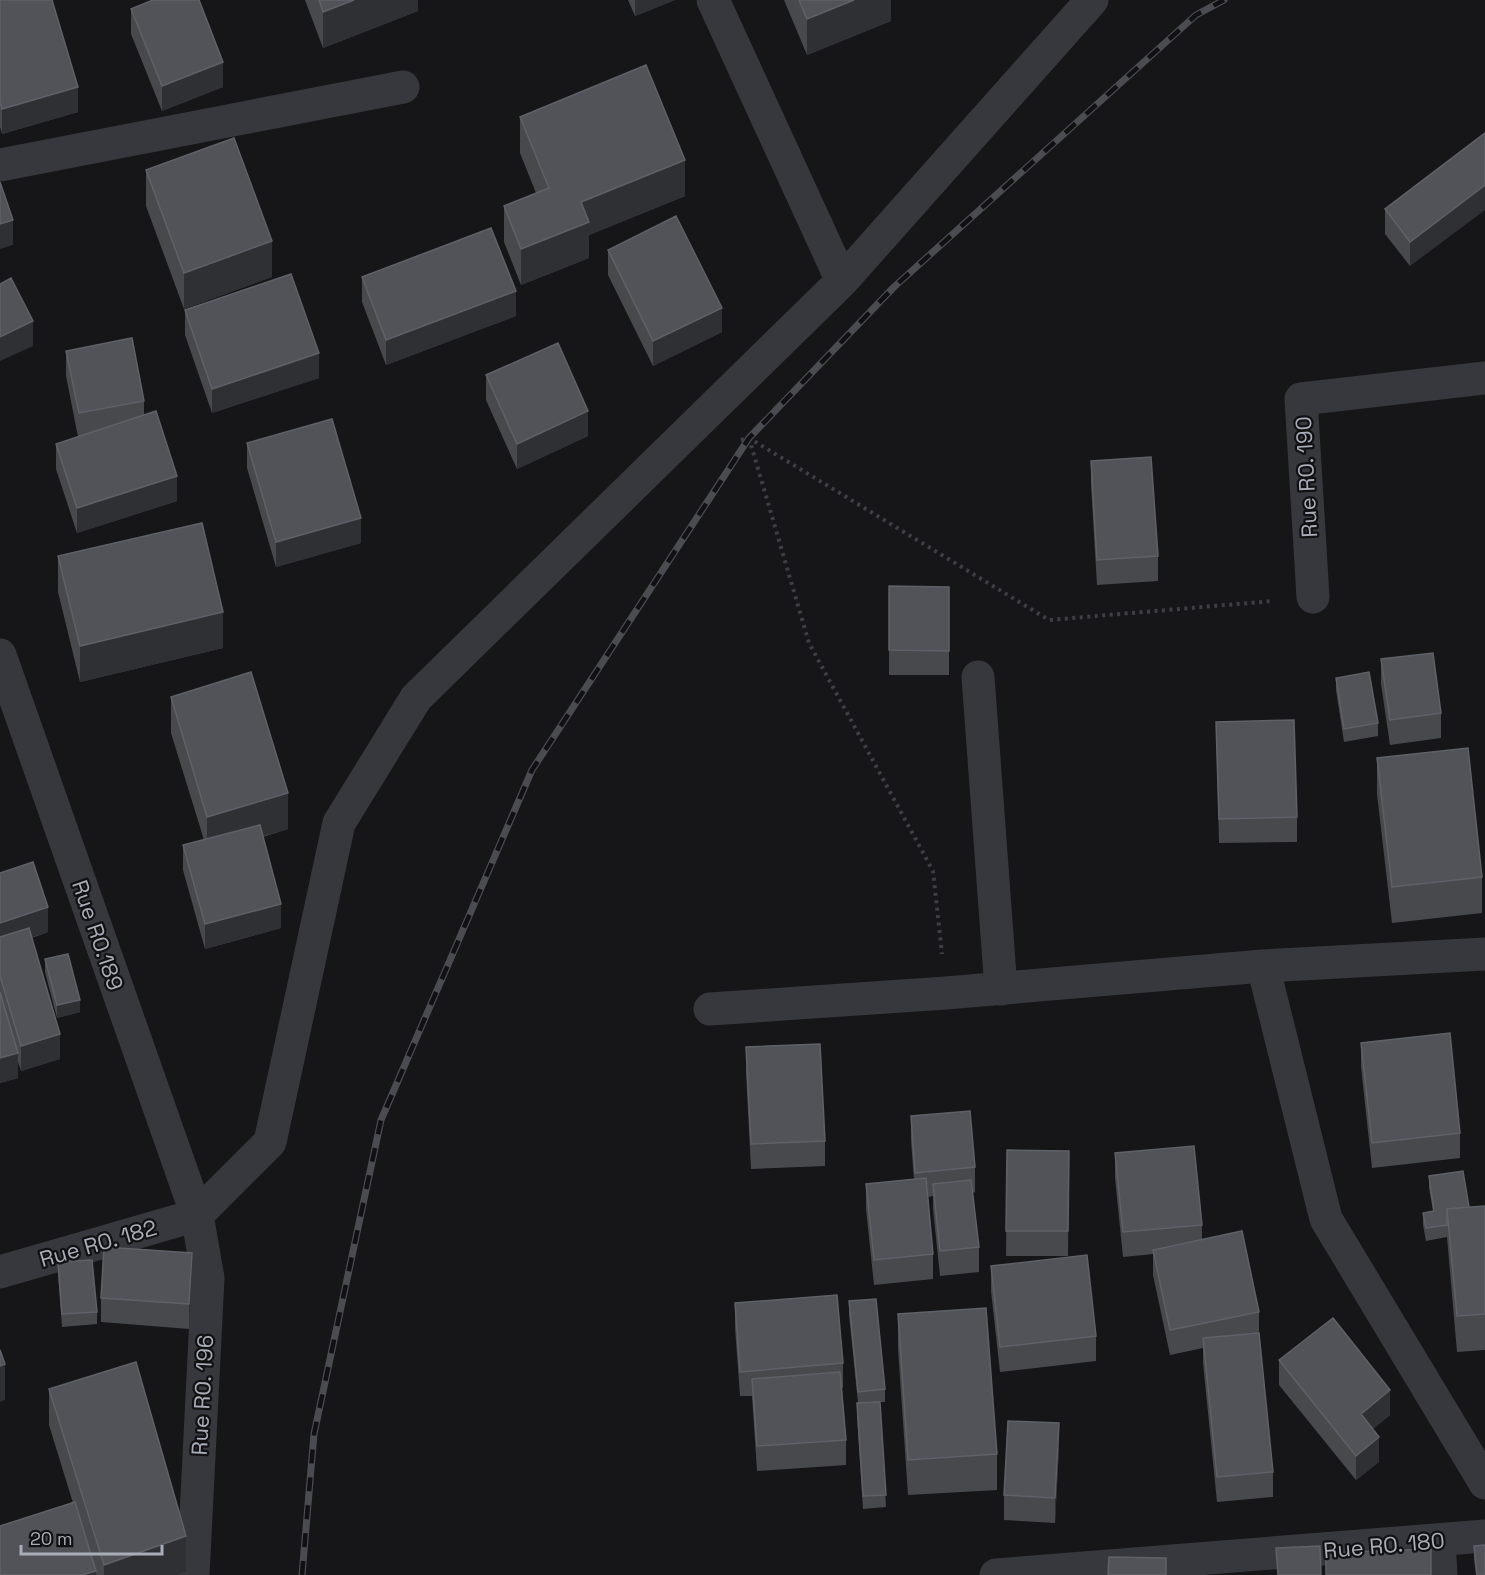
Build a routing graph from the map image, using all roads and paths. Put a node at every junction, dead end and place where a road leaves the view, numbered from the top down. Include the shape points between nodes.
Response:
1 (713, 0) edge
2 (1092, 0) edge
3 (403, 87) dead end
4 (0, 165) edge
5 (842, 281) junction
6 (1485, 378) edge
7 (749, 438) junction
8 (738, 441) dead end
9 (1313, 597) joint
10 (0, 657) edge
11 (978, 677) dead end
12 (1485, 954) edge
13 (1263, 966) junction
14 (1001, 989) junction
15 (946, 993) junction
16 (710, 1009) dead end
17 (197, 1215) junction
18 (0, 1272) edge
19 (1485, 1483) edge
20 (1485, 1536) edge
21 (1439, 1540) junction
22 (193, 1575) edge
23 (996, 1575) edge
24 (1441, 1575) edge

1 - 5 street
2 - 5 street
3 - 4 street
5 - 17 street via 416,698 339,823 270,1142
6 - 9 street, Rue RO. 190 via 1301,399
7 - 8 path
7 - 9 path via 1049,620
7 - 15 path via 809,643 933,871
10 - 17 street, Rue RO.189
11 - 14 street
12 - 13 street
13 - 14 street
13 - 19 street via 1326,1219
14 - 15 street
15 - 16 street
17 - 18 street, Rue RO. 182
17 - 22 street, Rue RO. 196 via 208,1278
20 - 21 street, Rue RO. 180
21 - 23 street, Rue RO. 180
21 - 24 street

